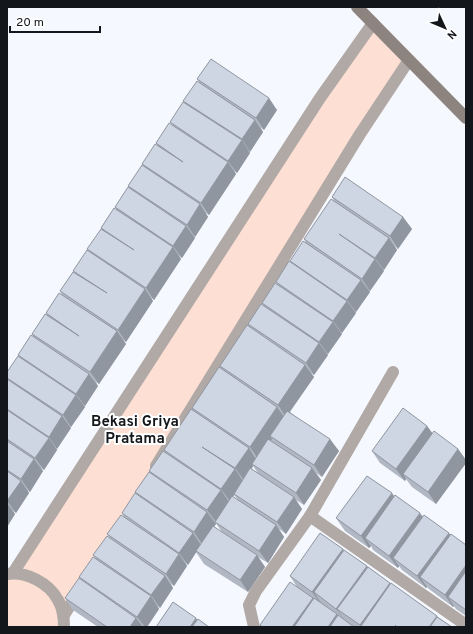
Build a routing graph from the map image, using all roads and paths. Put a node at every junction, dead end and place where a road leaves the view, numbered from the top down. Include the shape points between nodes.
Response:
1 (357, 7) edge
2 (373, 23) junction
3 (409, 60) junction
4 (466, 118) edge
5 (393, 372) dead end
6 (152, 473) edge
7 (310, 516) junction
8 (10, 574) edge
9 (85, 581) edge
10 (64, 621) edge
11 (466, 625) edge
12 (254, 627) edge

1 - 2 street
2 - 3 street
2 - 8 street via 316,104
3 - 4 street
3 - 6 street via 360,134
5 - 7 street
7 - 11 street
7 - 12 street via 249,604
8 - 10 street via 30,576 46,585 58,599
9 - 10 street

